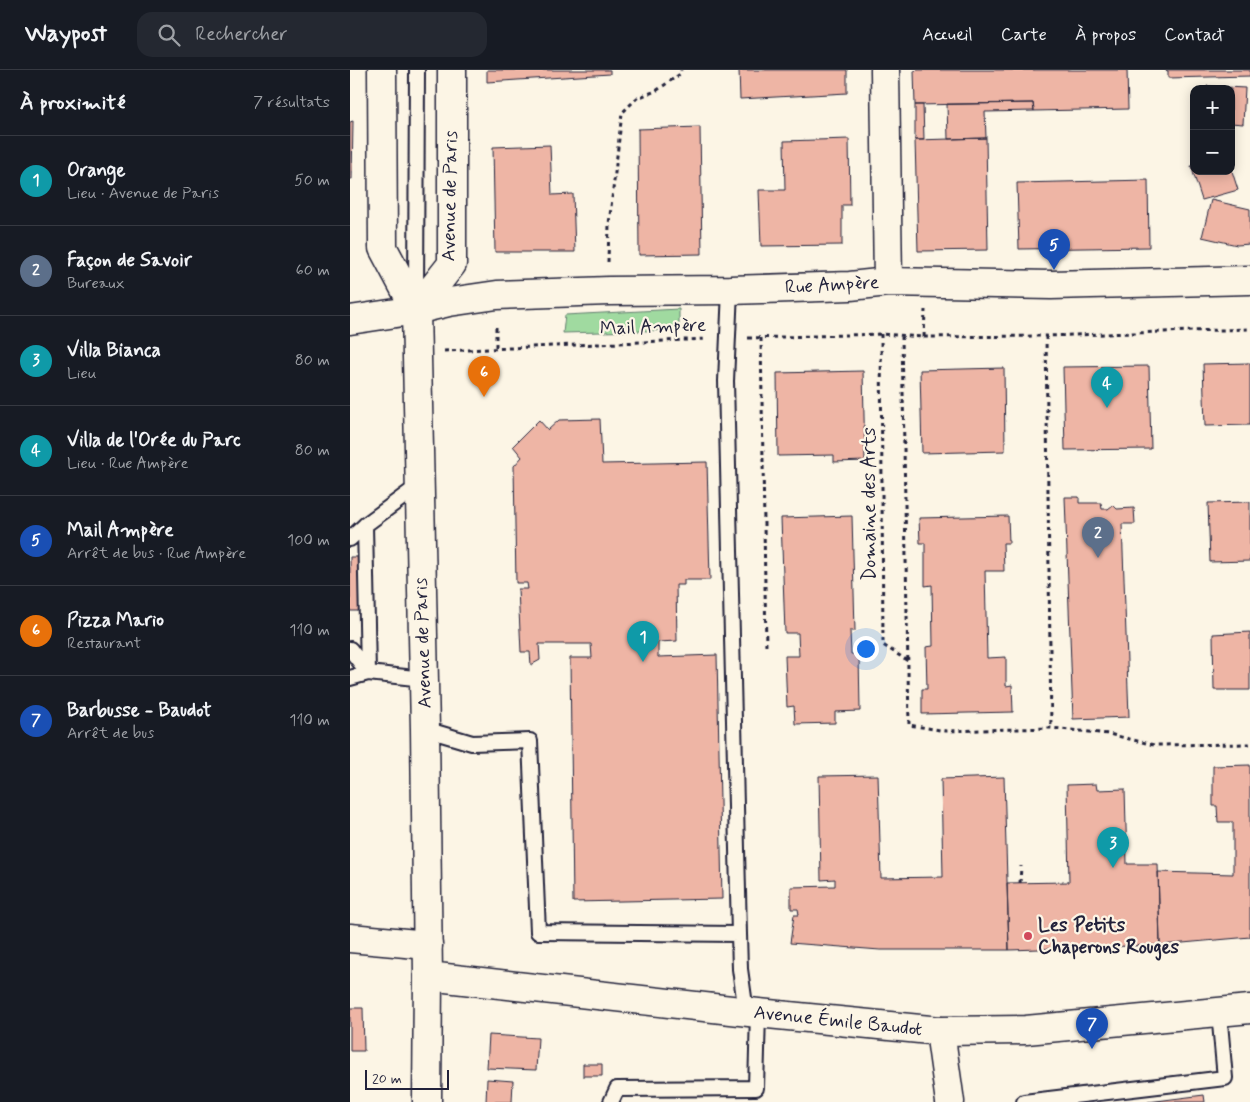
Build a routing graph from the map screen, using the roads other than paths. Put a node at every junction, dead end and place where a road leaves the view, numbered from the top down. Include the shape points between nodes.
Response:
1 (382, 70) edge
2 (417, 70) edge
3 (452, 70) edge
4 (885, 70) edge
5 (1250, 280) edge
6 (888, 282) junction
7 (730, 290) junction
8 (416, 310) junction
9 (350, 320) edge
10 (418, 486) junction
11 (365, 524) junction
12 (350, 539) edge
13 (350, 649) edge
14 (368, 673) junction
15 (350, 678) edge
16 (424, 680) junction
17 (425, 729) junction
18 (739, 934) junction
19 (350, 938) edge
20 (428, 945) junction
21 (428, 976) junction
22 (1250, 1009) edge
23 (1219, 1012) junction
24 (752, 1013) junction
25 (940, 1031) junction
26 (427, 1102) edge
27 (611, 1102) edge
28 (950, 1102) edge
29 (1024, 1102) edge

1 - 8 street, Avenue de Paris via 383,248
2 - 8 lane
3 - 8 street, Avenue de Paris via 452,264
4 - 6 street
5 - 6 street, Rue Ampère via 1051,285
6 - 7 street, Rue Ampère
7 - 8 street, Rue Ampère via 497,295
7 - 18 lane via 726,381
8 - 9 street, Rue Ampère
8 - 10 street, Avenue de Paris
10 - 11 lane
10 - 16 street, Avenue de Paris
11 - 12 lane
11 - 14 lane
13 - 14 lane
14 - 15 lane
14 - 16 lane
16 - 17 street, Avenue de Paris
17 - 18 lane via 472,743 530,741 538,932
17 - 20 street, Avenue de Paris
18 - 24 lane via 740,969
19 - 20 street
20 - 21 street, Avenue de Paris
21 - 24 street, Avenue Émile Baudot
21 - 26 street, Avenue de Paris
22 - 23 street, Avenue Émile Baudot
23 - 25 street, Avenue Émile Baudot via 1026,1030
23 - 29 lane via 1225,1078
24 - 25 street, Avenue Émile Baudot
24 - 27 lane via 756,1088 617,1088
25 - 28 street

